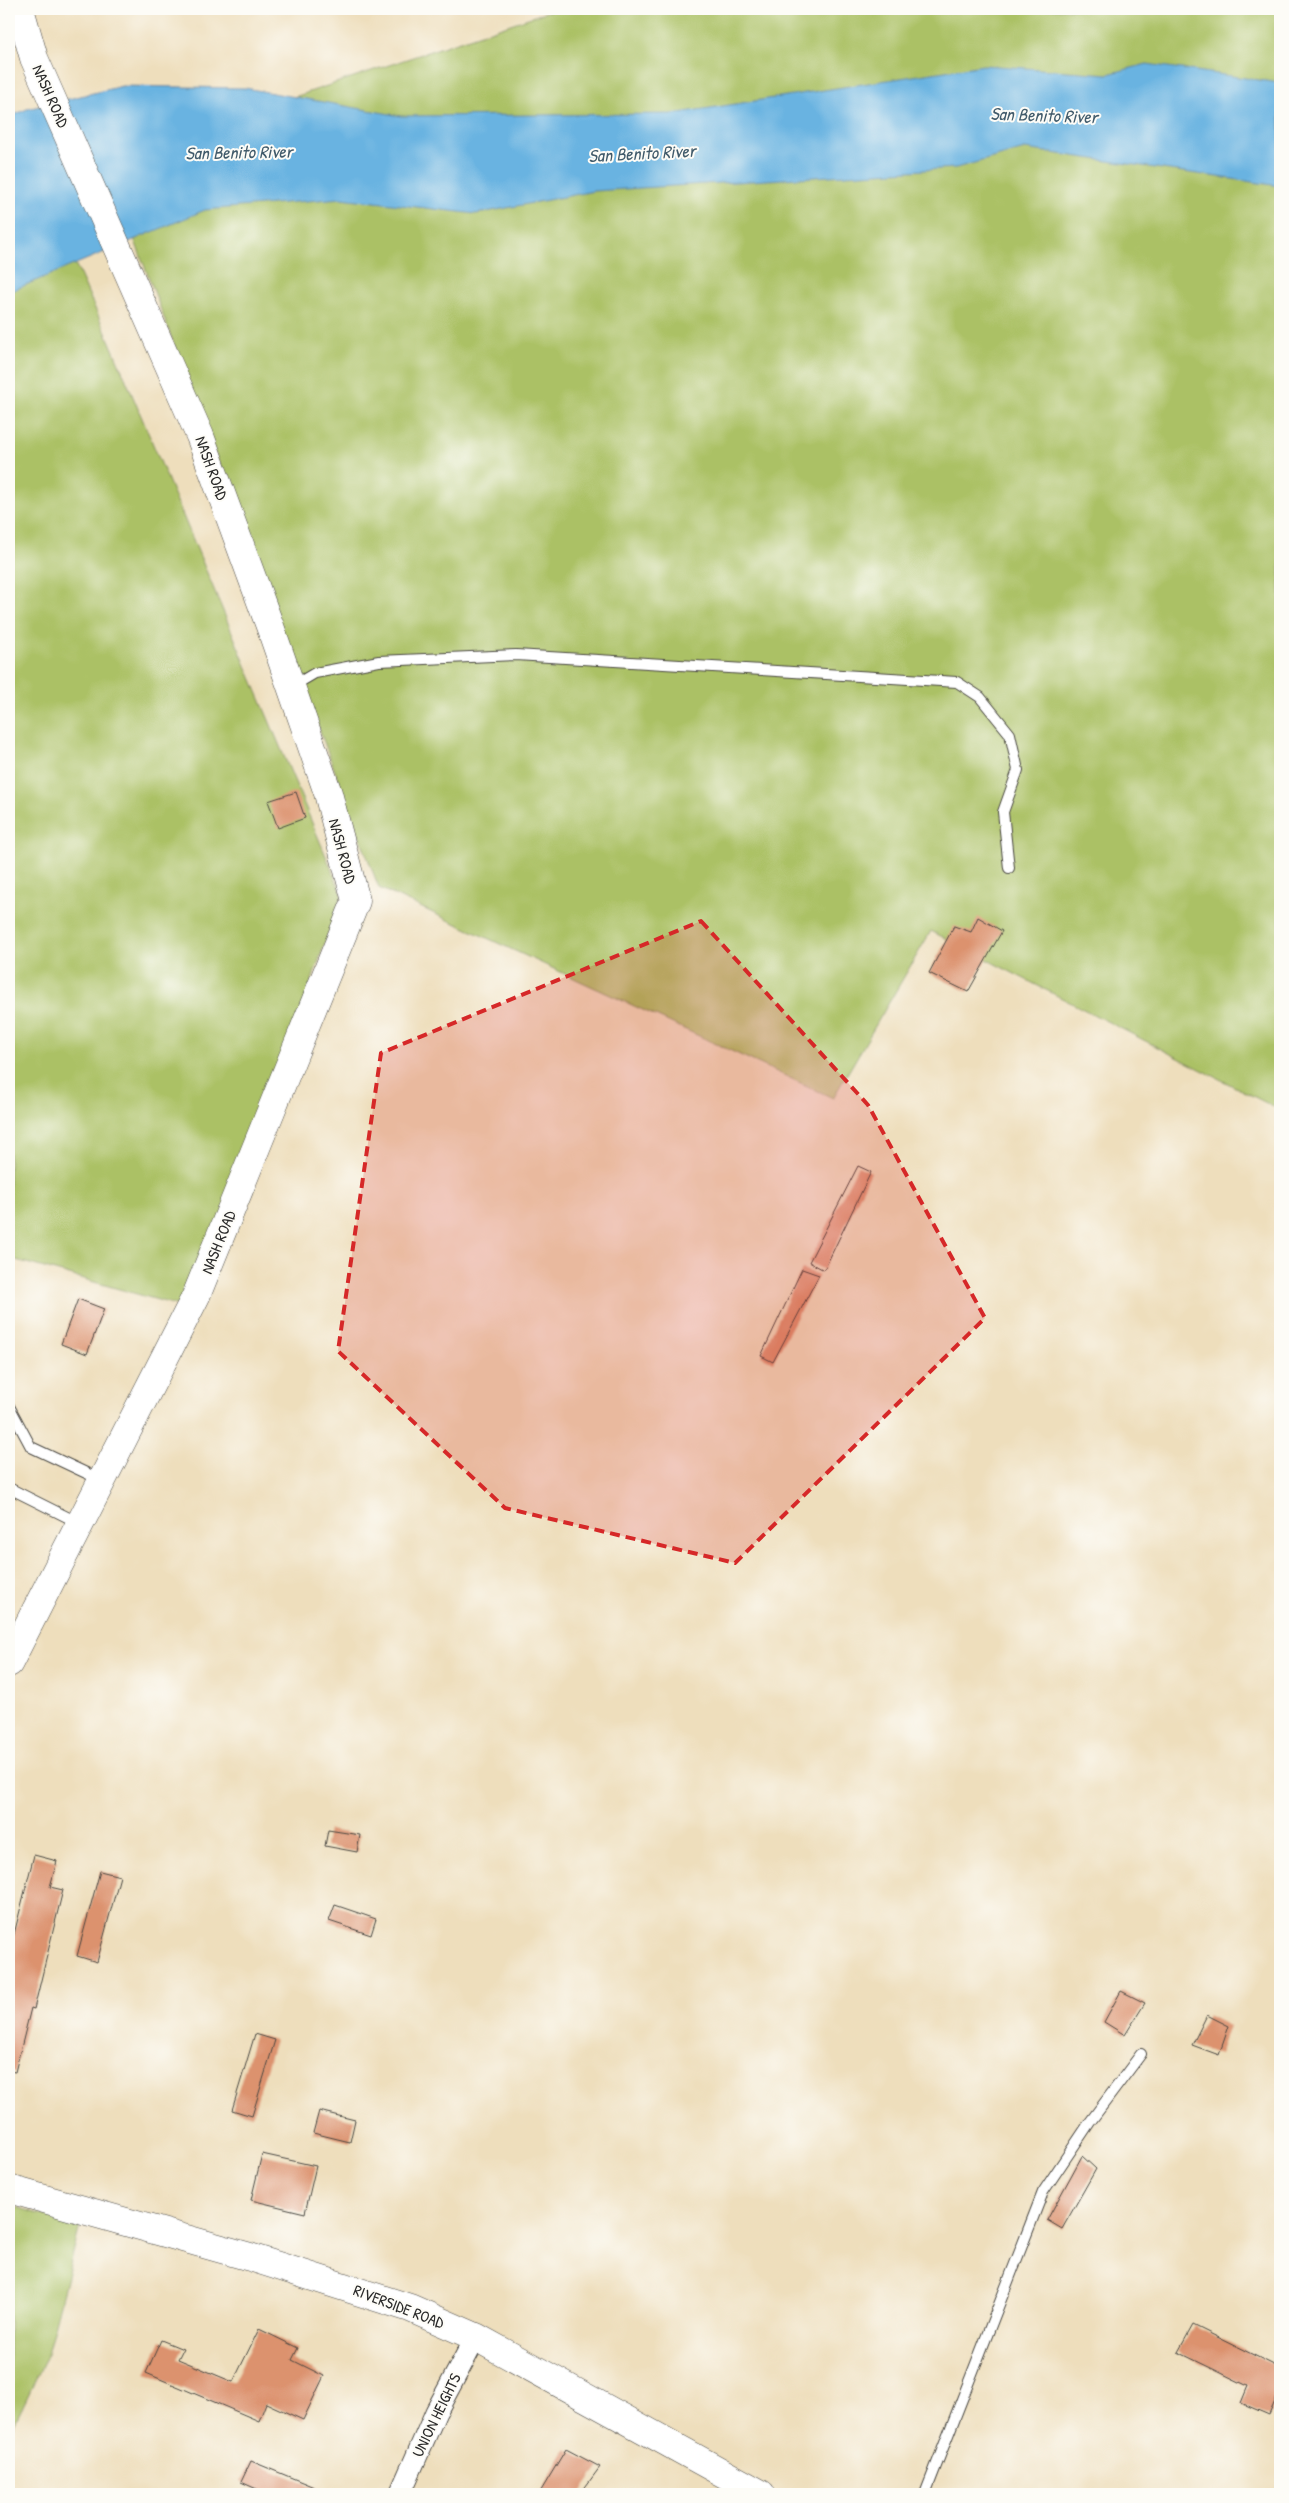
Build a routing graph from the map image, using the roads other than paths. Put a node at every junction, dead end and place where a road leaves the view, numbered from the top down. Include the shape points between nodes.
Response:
1 (21, 15) edge
2 (290, 688) junction
3 (1009, 868) dead end
4 (9, 1406) edge
5 (102, 1480) junction
6 (9, 1488) edge
7 (80, 1524) junction
8 (9, 1663) edge
9 (1141, 2054) dead end
10 (9, 2189) edge
11 (476, 2337) junction
12 (400, 2494) edge
13 (761, 2494) edge
14 (925, 2494) edge

1 - 2 street, NASH ROAD via 34,58 188,403 278,647
2 - 3 lane via 314,673 379,661 516,655 957,682 980,697 1010,734 1018,770 1003,812
2 - 5 street, NASH ROAD via 328,793 356,901 196,1296
4 - 5 lane via 31,1447
5 - 7 street, NASH ROAD
6 - 7 lane
7 - 8 street, NASH ROAD
9 - 14 lane via 1043,2192
10 - 11 street, RIVERSIDE ROAD via 364,2292
11 - 12 street, UNION HEIGHTS via 436,2412
11 - 13 street, RIVERSIDE ROAD

